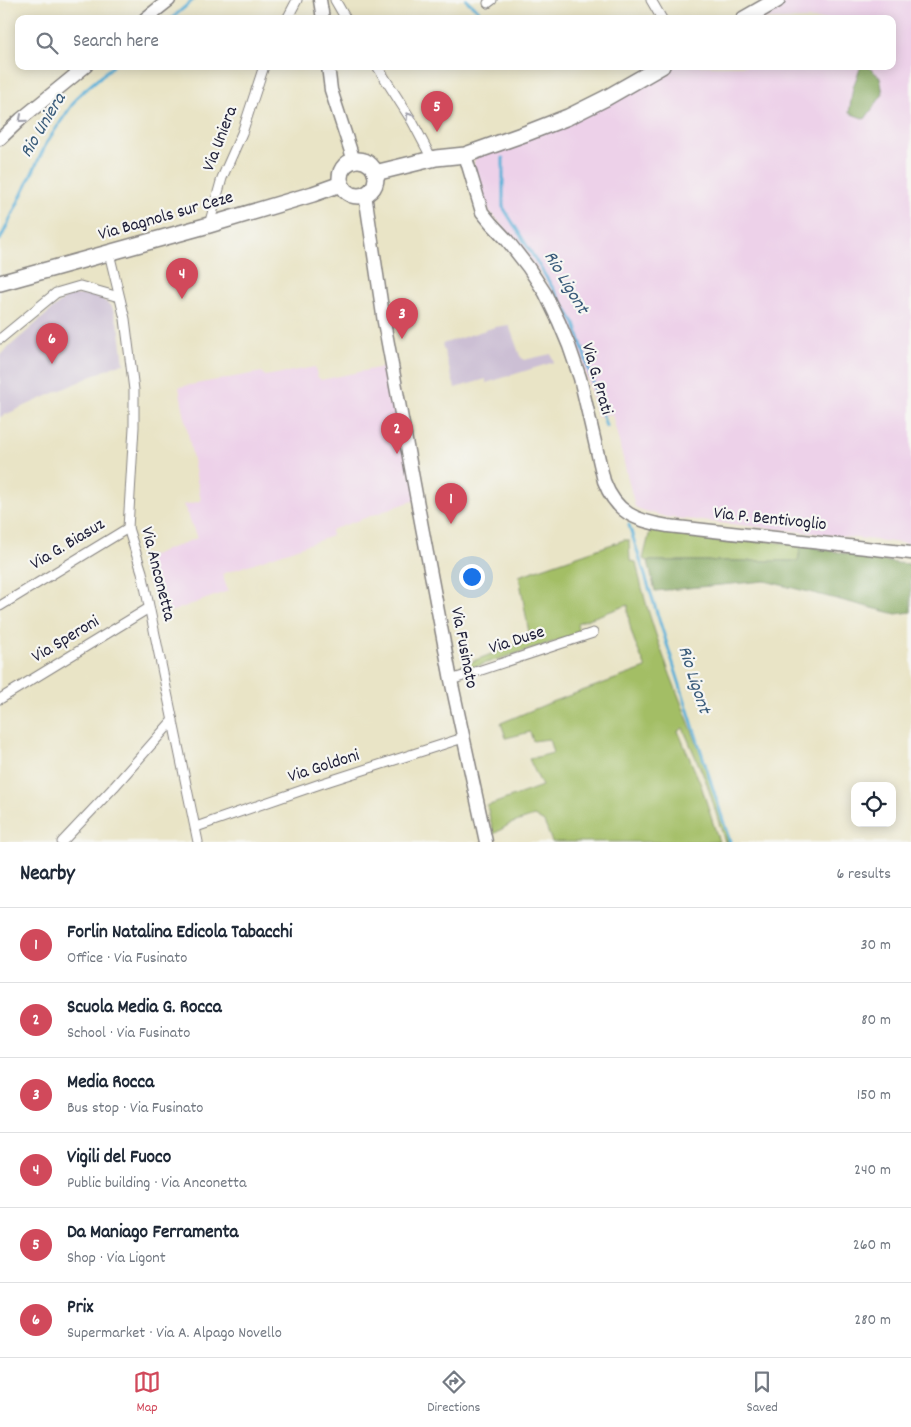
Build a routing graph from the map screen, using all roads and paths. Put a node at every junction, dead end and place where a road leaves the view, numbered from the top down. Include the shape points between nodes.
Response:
1 (169, 0) edge
2 (297, 0) edge
3 (320, 0) edge
4 (335, 0) edge
5 (651, 0) edge
6 (777, 0) edge
7 (150, 15) edge
8 (289, 15) edge
9 (322, 15) edge
10 (344, 15) edge
11 (660, 15) edge
12 (751, 15) edge
13 (81, 70) edge
14 (263, 70) edge
15 (328, 70) edge
16 (379, 70) edge
17 (655, 70) edge
18 (0, 139) edge
19 (464, 155) junction
20 (432, 159) junction
21 (354, 161) junction
22 (375, 173) junction
23 (341, 184) junction
24 (365, 194) junction
25 (209, 225) junction
26 (109, 252) junction
27 (0, 283) edge
28 (120, 297) junction
29 (0, 339) edge
30 (626, 513) joint
31 (128, 528) junction
32 (911, 552) edge
33 (0, 606) edge
34 (149, 608) junction
35 (593, 633) dead end
36 (451, 680) junction
37 (0, 699) edge
38 (173, 720) junction
39 (463, 738) junction
40 (196, 827) junction
41 (62, 842) edge
42 (198, 842) edge
43 (486, 842) edge

1 - 7 street
2 - 8 street
3 - 9 street
4 - 10 street
5 - 11 street
6 - 12 main road
13 -> 18 street
14 - 25 street, Via Uniera via 242,133 222,178
15 - 21 street via 331,90
20 -> 16 street
17 - 19 main road via 568,116
19 - 20 main road
19 - 30 street, Via G. Prati via 482,212 528,267 559,322 580,378 604,481 611,497
20 - 22 main road
21 - 22 main road via 369,164
21 - 23 main road via 341,172
22 - 24 main road via 373,188
23 - 24 main road via 354,195
23 - 25 main road, Via Bagnols sur Ceze
24 - 36 street, Via Fusinato via 384,322
25 - 26 main road, Via Bagnols sur Ceze
26 - 27 main road, Via Bagnols sur Ceze
26 - 28 street, Via Anconetta
28 - 29 street via 80,286 56,293
28 - 31 street, Via Anconetta via 134,390
30 - 32 street, Via P. Bentivoglio via 643,521 668,526
31 - 33 street, Via G. Biasuz
31 - 34 street, Via Anconetta
34 - 37 street, Via Speroni
34 - 38 street, Via Anconetta
35 - 36 street, Via Duse
36 - 39 street, Via Fusinato
38 - 40 street, Via Anconetta
38 - 41 street
39 - 40 street, Via Goldoni
39 - 43 street, Via Fusinato
40 - 42 street, Via Anconetta

